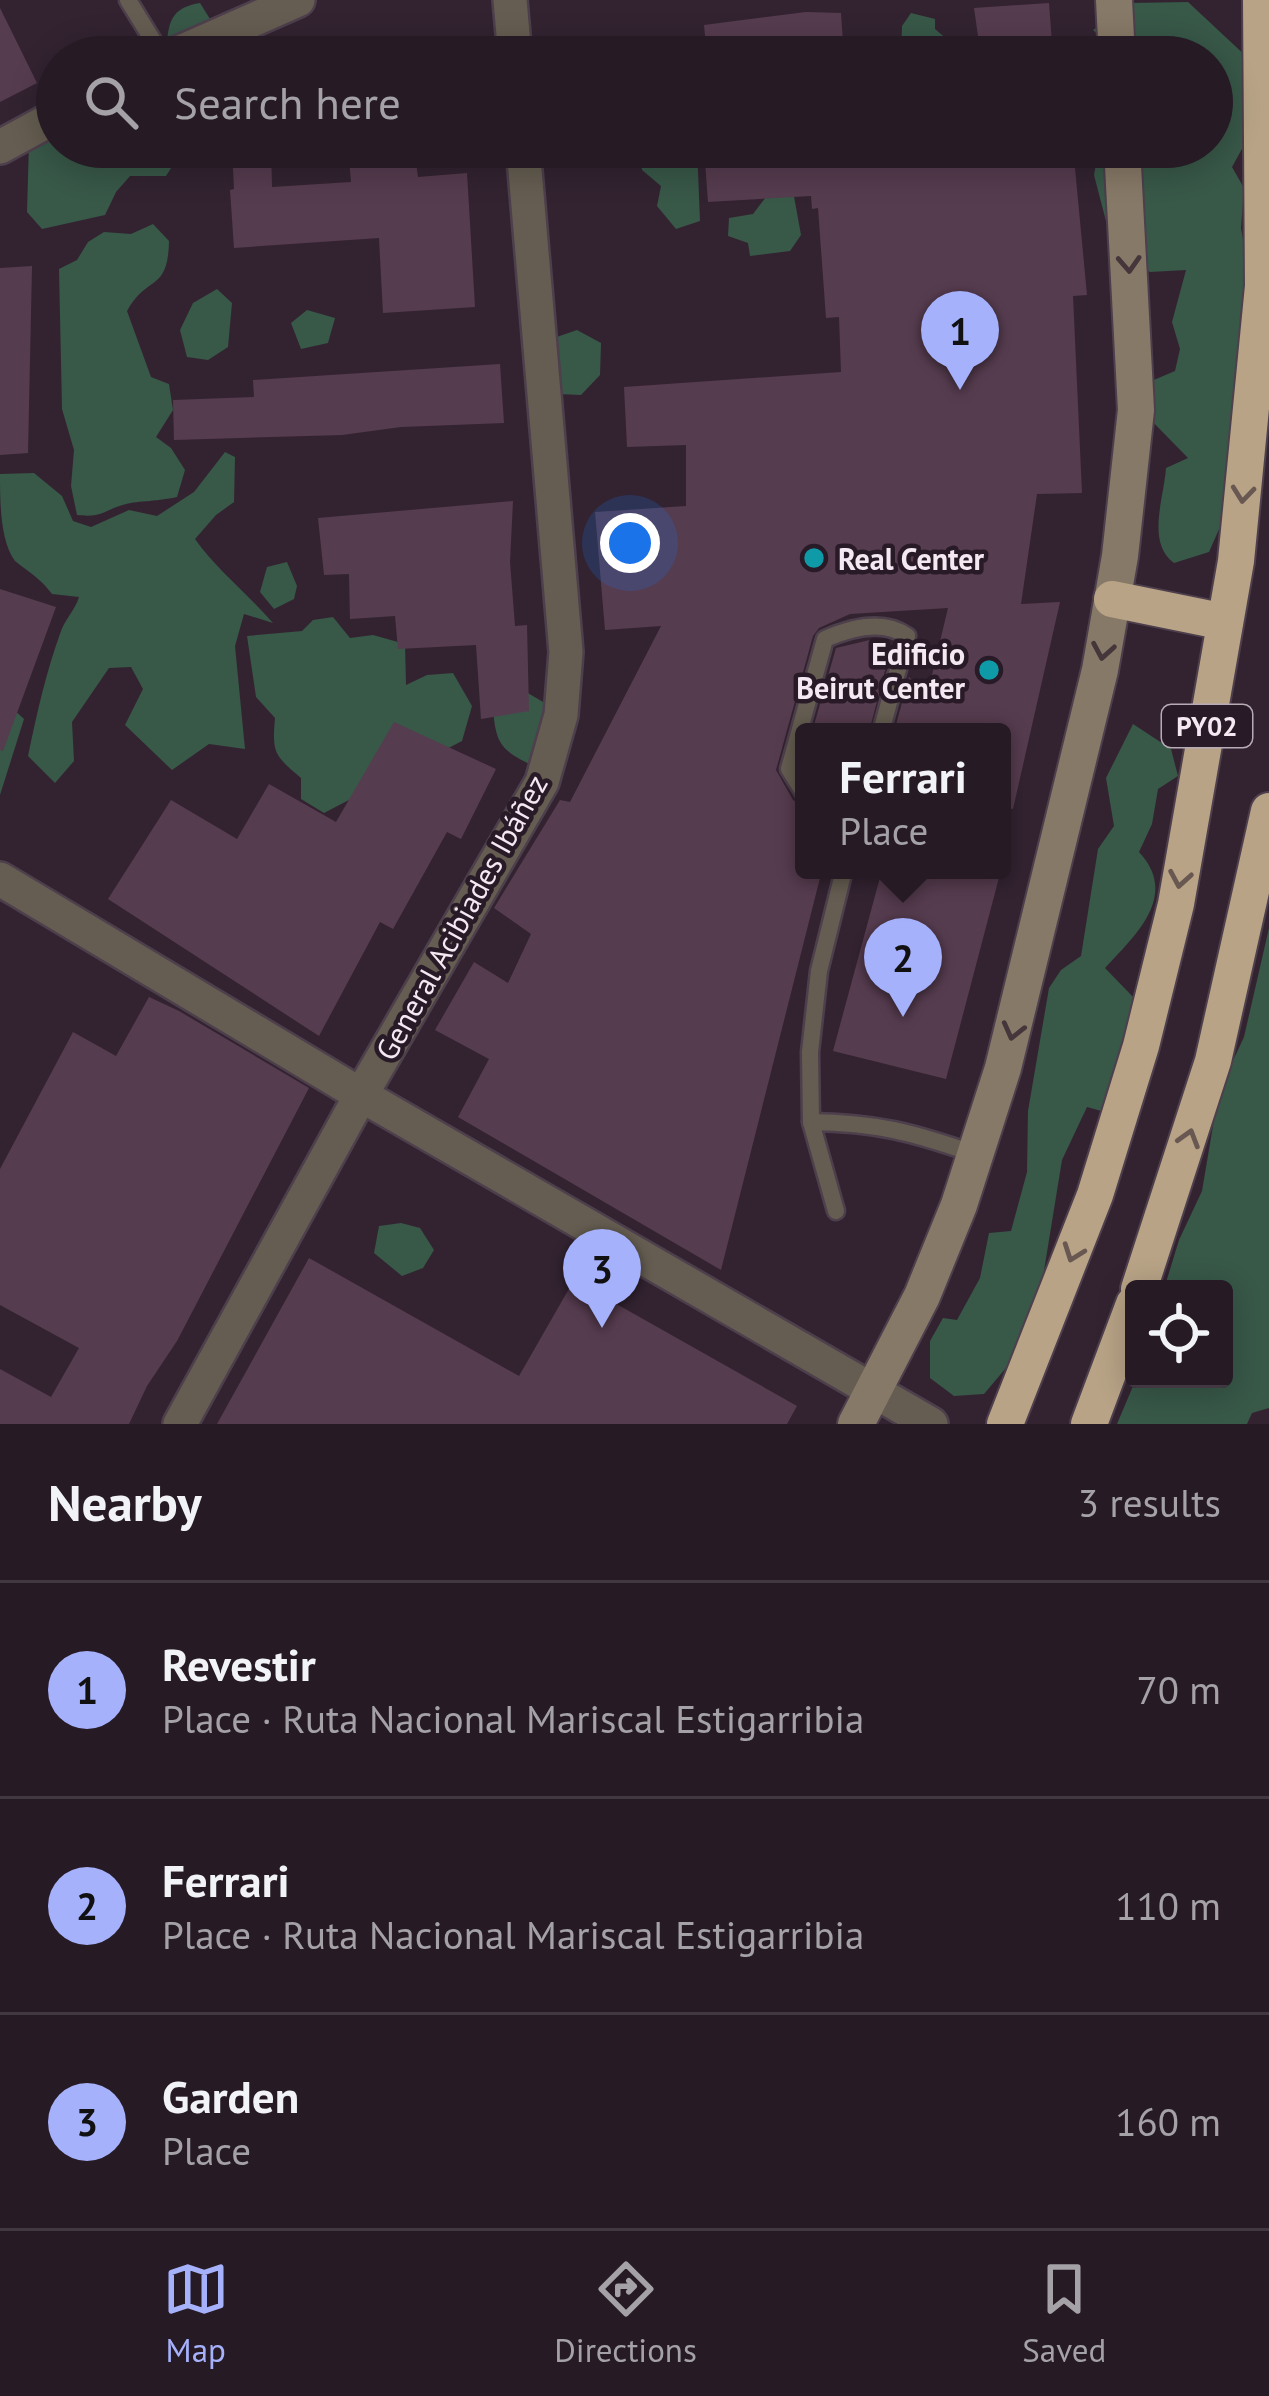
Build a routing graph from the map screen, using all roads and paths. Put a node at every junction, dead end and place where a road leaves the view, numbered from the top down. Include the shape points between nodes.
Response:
1 (128, 0) edge
2 (298, 0) edge
3 (510, 0) edge
4 (1114, 0) edge
5 (1261, 0) edge
6 (152, 36) edge
7 (215, 36) edge
8 (513, 36) edge
9 (1116, 36) edge
10 (1266, 51) edge
11 (36, 127) edge
12 (0, 147) edge
13 (525, 168) edge
14 (1123, 168) edge
15 (1112, 599) junction
16 (1225, 622) junction
17 (802, 723) edge
18 (883, 723) edge
19 (795, 748) edge
20 (795, 779) edge
21 (1269, 811) edge
22 (0, 879) edge
23 (842, 879) edge
24 (361, 1095) junction
25 (811, 1122) junction
26 (976, 1154) junction
27 (836, 1211) dead end
28 (1142, 1280) edge
29 (1125, 1328) edge
30 (865, 1408) edge
31 (181, 1424) edge
32 (931, 1424) edge
33 (1005, 1424) edge
34 (1089, 1424) edge

1 - 6 lane
2 - 7 street
3 - 8 street
4 - 9 street
5 - 10 highway, PY02
10 -> 16 highway, PY02 via 1263,286
11 - 12 street
13 - 24 street, General Acibiades Ibáñez via 566,652 561,715 542,782
14 -> 15 street via 1136,410
15 - 16 highway
15 -> 26 street via 1037,932
16 -> 33 highway, PY02 via 1176,904 1141,1046 1095,1195
17 - 18 lane via 825,639 869,627 907,636
19 - 20 lane
28 -> 21 highway via 1213,1061
22 - 24 street
23 - 25 lane via 819,971
24 - 30 street
24 - 31 street, General Acibiades Ibáñez
25 - 26 lane via 870,1123
25 - 27 lane
26 - 30 street via 922,1296
29 - 34 highway
30 - 32 street

